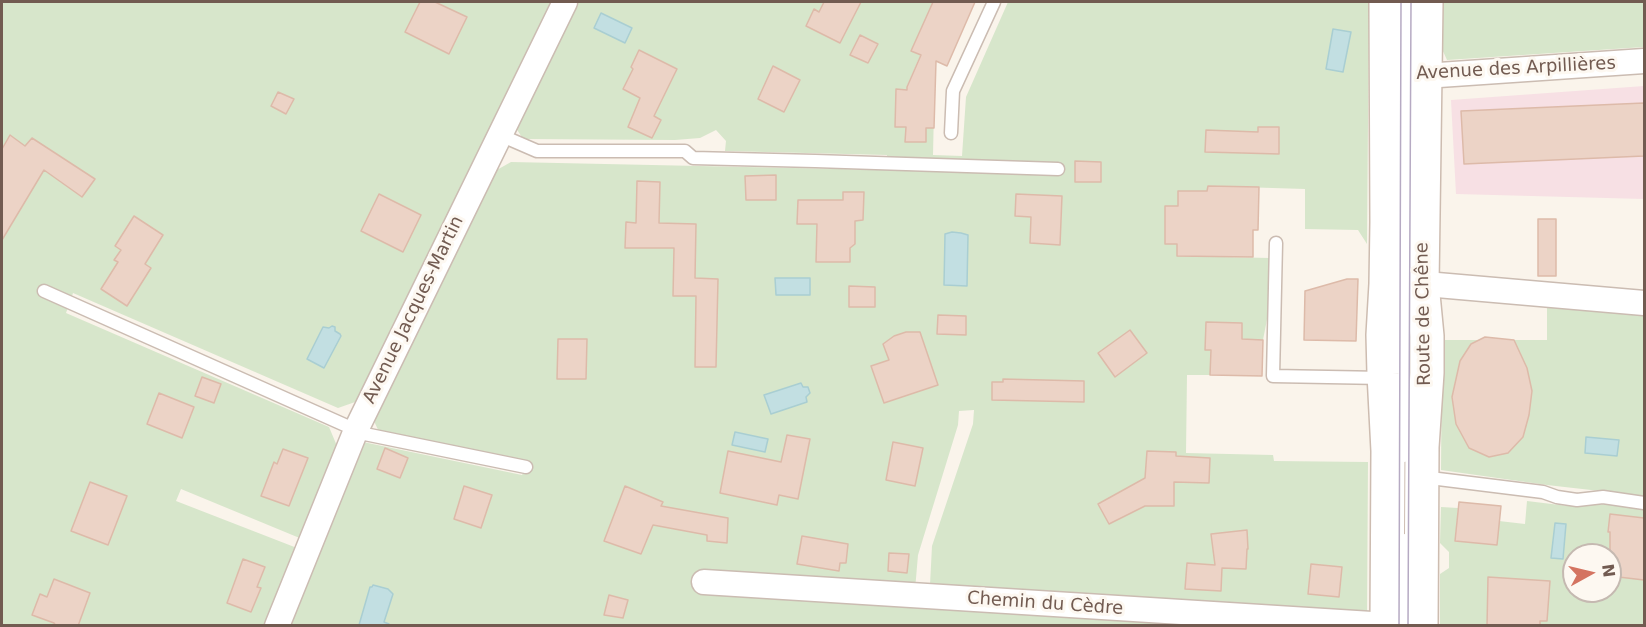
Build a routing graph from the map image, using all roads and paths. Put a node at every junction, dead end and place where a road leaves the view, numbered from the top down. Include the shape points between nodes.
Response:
1 (565, 2) edge
2 (994, 2) edge
3 (1386, 2) edge
4 (1406, 2) edge
5 (1426, 2) edge
6 (1644, 61) edge
7 (1406, 75) junction
8 (951, 133) dead end
9 (500, 135) junction
10 (1058, 169) dead end
11 (1276, 243) dead end
12 (1404, 284) junction
13 (44, 291) dead end
14 (1644, 303) edge
15 (1384, 378) junction
16 (356, 431) junction
17 (526, 467) dead end
18 (1413, 474) junction
19 (1644, 503) edge
20 (1404, 530) dead end
21 (704, 582) dead end
22 (1404, 625) edge
23 (277, 626) edge

1 - 9 street, Avenue Jacques-Martin
2 - 8 lane via 953,91
3 - 7 main road, Route de Chêne
4 - 7 lane
5 - 7 main road, Route de Chêne
6 - 7 street, Avenue des Arpillières
7 - 12 main road, Route de Chêne
9 - 10 lane via 537,150 685,151 693,158
9 - 16 street, Avenue Jacques-Martin
11 - 15 lane via 1273,376
12 - 14 street
12 - 15 main road, Route de Chêne via 1383,335
12 - 18 main road, Route de Chêne via 1427,336 1422,447
13 - 16 lane
15 - 22 main road, Route de Chêne
16 - 17 lane
16 - 23 street, Avenue Jacques-Martin
18 - 19 lane via 1577,500 1603,497
18 - 22 main road, Route de Chêne
20 - 22 lane
21 - 22 street, Chemin du Cèdre

